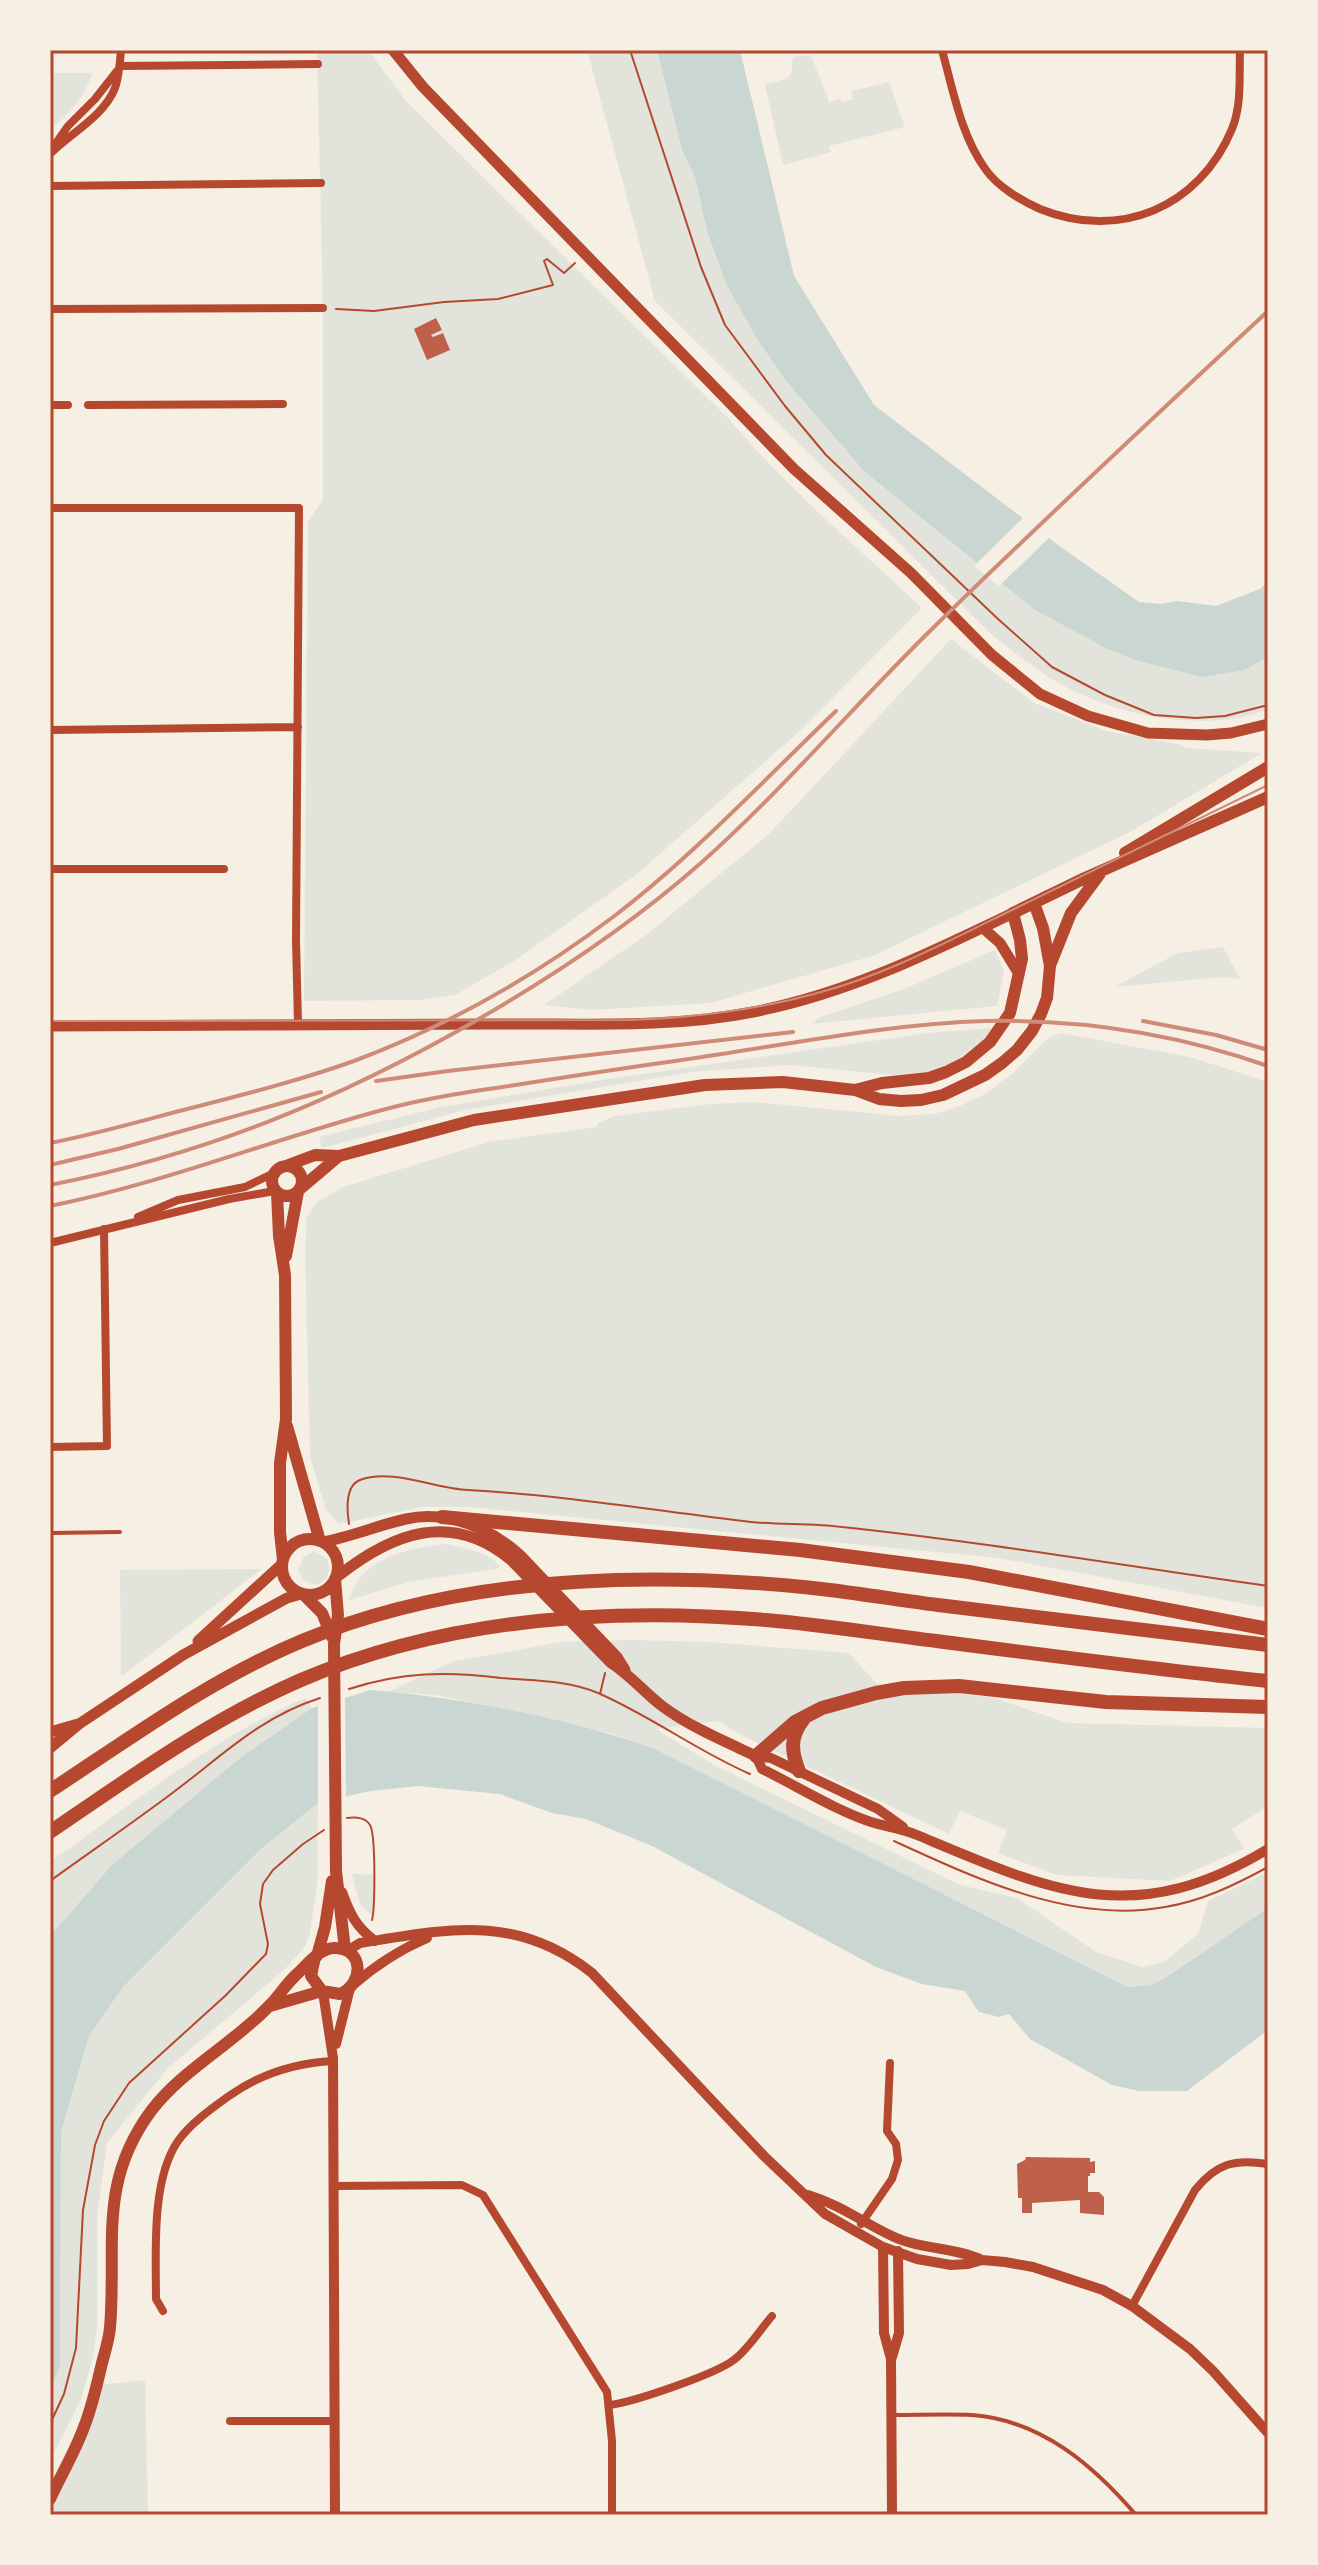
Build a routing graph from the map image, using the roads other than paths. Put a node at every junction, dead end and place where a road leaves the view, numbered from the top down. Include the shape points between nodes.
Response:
1 (121, 50) edge
2 (393, 50) edge
3 (942, 50) edge
4 (1240, 50) edge
5 (318, 64) dead end
6 (119, 69) junction
7 (50, 154) edge
8 (321, 183) dead end
9 (50, 186) edge
10 (323, 308) road end
11 (50, 309) edge
12 (283, 404) dead end
13 (50, 405) edge
14 (68, 405) dead end
15 (88, 405) dead end
16 (50, 508) edge
17 (1268, 724) edge
18 (298, 727) junction
19 (50, 730) edge
20 (1268, 767) edge
21 (1268, 797) edge
22 (50, 869) edge
23 (224, 869) dead end
24 (1103, 870) junction
25 (1085, 878) junction
26 (1034, 903) junction
27 (1013, 913) junction
28 (983, 928) junction
29 (1050, 966) junction
30 (1019, 974) junction
31 (298, 1024) junction
32 (50, 1026) edge
33 (855, 1090) junction
34 (339, 1156) junction
35 (278, 1170) junction
36 (299, 1190) junction
37 (276, 1192) junction
38 (104, 1229) junction
39 (50, 1243) edge
40 (285, 1263) junction
41 (286, 1419) junction
42 (50, 1447) edge
43 (442, 1517) junction
44 (120, 1532) dead end
45 (50, 1533) edge
46 (321, 1542) junction
47 (283, 1562) junction
48 (336, 1578) junction
49 (302, 1594) junction
50 (1268, 1629) edge
51 (334, 1644) junction
52 (1268, 1645) edge
53 (183, 1655) junction
54 (610, 1662) junction
55 (1268, 1681) edge
56 (1268, 1707) edge
57 (809, 1714) junction
58 (79, 1724) junction
59 (50, 1732) edge
60 (50, 1748) edge
61 (756, 1756) junction
62 (799, 1771) junction
63 (50, 1791) edge
64 (907, 1830) junction
65 (50, 1832) edge
66 (1268, 1849) edge
67 (335, 1858) junction
68 (336, 1871) junction
69 (440, 1933) junction
70 (375, 1941) junction
71 (346, 1951) junction
72 (316, 1956) junction
73 (352, 1987) junction
74 (322, 1991) junction
75 (270, 2006) junction
76 (333, 2060) junction
77 (890, 2063) dead end
78 (1268, 2164) edge
79 (335, 2186) junction
80 (806, 2195) junction
81 (863, 2220) junction
82 (856, 2231) junction
83 (893, 2237) junction
84 (883, 2247) junction
85 (899, 2253) junction
86 (982, 2260) junction
87 (1132, 2306) junction
88 (163, 2311) dead end
89 (772, 2316) dead end
90 (891, 2359) junction
91 (610, 2405) junction
92 (891, 2415) junction
93 (230, 2421) dead end
94 (334, 2421) junction
95 (1268, 2433) edge
96 (50, 2499) edge
97 (335, 2515) edge
98 (612, 2515) edge
99 (892, 2515) edge
100 (1136, 2515) edge

1 - 6 street
2 - 17 main road via 794,469 1040,694 1088,716 1148,733 1207,735
3 - 4 street via 960,114 987,172 1033,206 1098,221 1154,211 1200,179 1233,127
5 - 6 street
6 - 7 street
8 - 9 street
10 - 11 street
12 - 15 street
13 - 14 street
16 - 18 street via 299,508
18 - 19 street
18 - 31 street
20 - 25 main road
21 - 24 main road
22 - 23 street
24 - 25 main road
24 - 29 main road via 1071,913
25 - 26 main road
26 - 27 main road
26 - 29 main road
27 - 28 main road
27 - 30 main road via 1022,959
28 - 30 main road via 1000,943
28 - 31 main road via 881,975 818,997 724,1017
29 - 33 main road via 1047,998 1032,1031 985,1075 921,1100 879,1099
30 - 33 main road via 1006,1021 966,1062 929,1078
31 - 32 main road
33 - 34 main road via 759,1082 670,1089 474,1120
34 - 35 main road via 315,1155
34 - 36 main road
35 - 36 main road via 291,1167 299,1172
35 - 37 main road via 272,1184
35 - 38 street via 245,1187 178,1200
36 - 37 main road via 285,1196
36 - 40 main road
37 - 38 street
37 - 40 main road
38 - 39 street
38 - 42 street via 107,1446
40 - 41 main road
41 - 46 main road
41 - 47 main road via 280,1463
43 - 46 main road via 408,1518
43 - 50 highway via 800,1550 969,1572
43 - 54 main road via 485,1531 521,1556
44 - 45 lane
46 - 47 main road via 299,1542
46 - 48 main road via 337,1560
47 - 49 main road via 287,1582
47 - 53 main road
48 - 49 main road via 322,1593
48 - 51 main road
48 - 54 main road via 382,1545 419,1533 469,1537 506,1556
49 - 51 main road via 319,1610
49 - 53 main road
51 - 67 main road
52 - 63 highway via 757,1583 609,1581 506,1589 392,1610 302,1641 233,1673
53 - 58 main road
54 - 61 main road via 664,1708
55 - 65 highway via 766,1620 641,1615 523,1622 424,1640 303,1679 208,1728
56 - 57 highway via 1106,1702 932,1686 876,1693
57 - 61 highway
57 - 62 highway via 793,1740
58 - 59 main road
58 - 60 main road
61 - 62 street
61 - 64 street via 762,1769 851,1813
62 - 64 street via 878,1809
64 - 66 street via 1049,1886 1115,1897 1190,1886
67 - 68 main road
67 - 72 main road
68 - 70 street via 352,1919
68 - 71 main road
69 - 70 street
69 - 73 street via 400,1949
69 - 80 street via 472,1929 520,1935 577,1961
70 - 71 street
71 - 72 main road via 333,1948
71 - 73 main road via 357,1967
72 - 74 main road via 311,1976
72 - 75 main road via 281,1988
73 - 74 main road via 340,1994
73 - 76 street
74 - 75 main road
74 - 76 street
75 - 96 main road via 182,2079 152,2109 133,2140 115,2188 110,2330 84,2427
76 - 79 street
76 - 88 street via 291,2066 239,2089 177,2142 156,2212 156,2299
77 - 81 street via 887,2131 898,2160 892,2179
78 - 87 street via 1224,2165 1208,2174
79 - 91 street via 462,2185 483,2195 601,2380
79 - 94 street
80 - 81 street via 832,2202
80 - 82 street via 825,2214
81 - 82 street
81 - 83 street
82 - 84 street
83 - 85 street
83 - 86 street
84 - 85 street
84 - 90 street via 884,2333
85 - 86 street via 951,2265
85 - 90 street via 899,2333
86 - 87 street via 1061,2275
87 - 95 street via 1190,2349
89 - 91 street via 734,2360
90 - 92 street
91 - 98 street
92 - 99 street
92 - 100 lane via 975,2415 1027,2428 1072,2452
93 - 94 street
94 - 97 street

